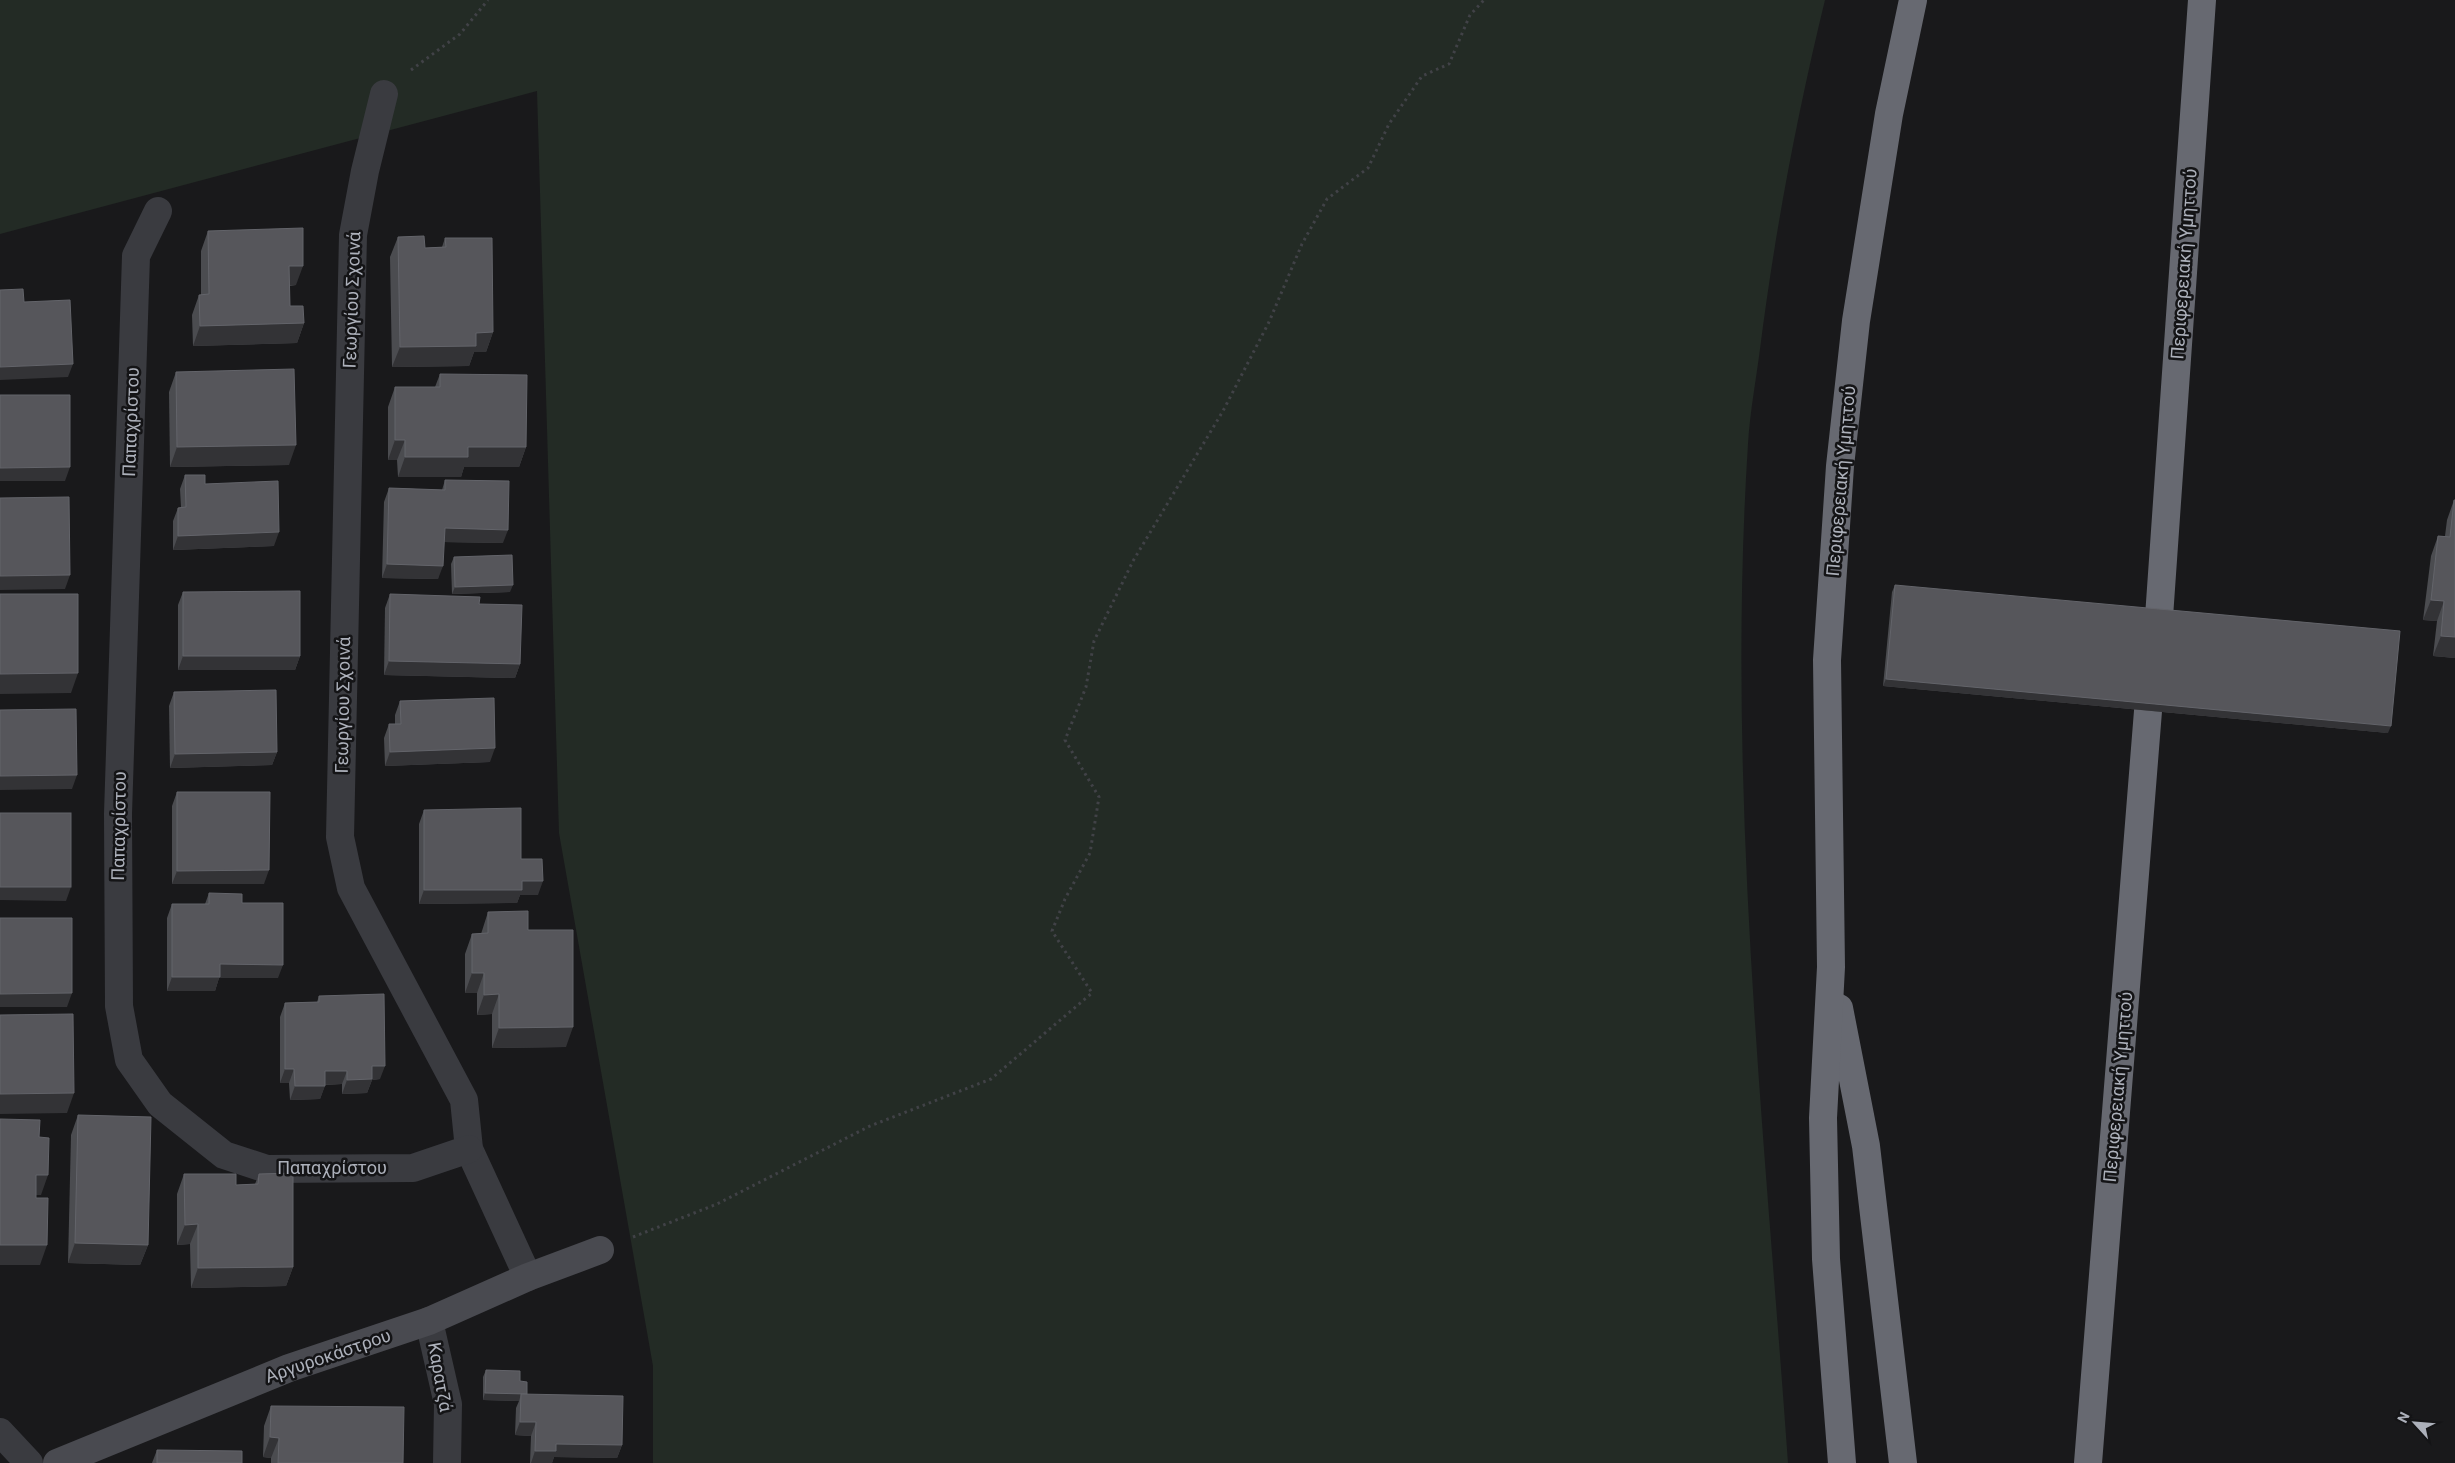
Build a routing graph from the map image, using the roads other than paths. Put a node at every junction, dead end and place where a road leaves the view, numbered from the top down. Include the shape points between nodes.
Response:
1 (1913, 0) edge
2 (2202, 0) edge
3 (384, 94) road end
4 (158, 211) dead end
5 (2159, 617) edge
6 (2148, 710) edge
7 (1831, 967) junction
8 (469, 1149) junction
9 (600, 1250) road end
10 (528, 1277) junction
11 (429, 1321) junction
12 (0, 1432) edge
13 (29, 1463) edge
14 (57, 1463) edge
15 (447, 1463) edge
16 (1842, 1463) edge
17 (1903, 1463) edge
18 (2088, 1463) edge

1 - 7 highway, Περιφερειακή Υμηττού via 1889,114 1857,311 1840,466 1828,660
2 - 5 highway, Περιφερειακή Υμηττού
3 - 8 street, Γεωργίου Σχοινά via 364,171 353,235 340,837 351,888 464,1100
4 - 8 street, Παπαχρίστου via 136,256 118,814 119,1006 129,1060 160,1104 224,1155 267,1168 413,1168
6 - 18 highway, Περιφερειακή Υμηττού
7 - 16 highway via 1823,1118 1826,1250
7 - 17 highway via 1866,1146
8 - 10 street, Γεωργίου Σχοινά
9 - 10 street, Αργυροκάστρου
10 - 11 street, Αργυροκάστρου
11 - 14 street, Αργυροκάστρου via 289,1368
11 - 15 street, Καρατζά via 448,1404
12 - 13 street

